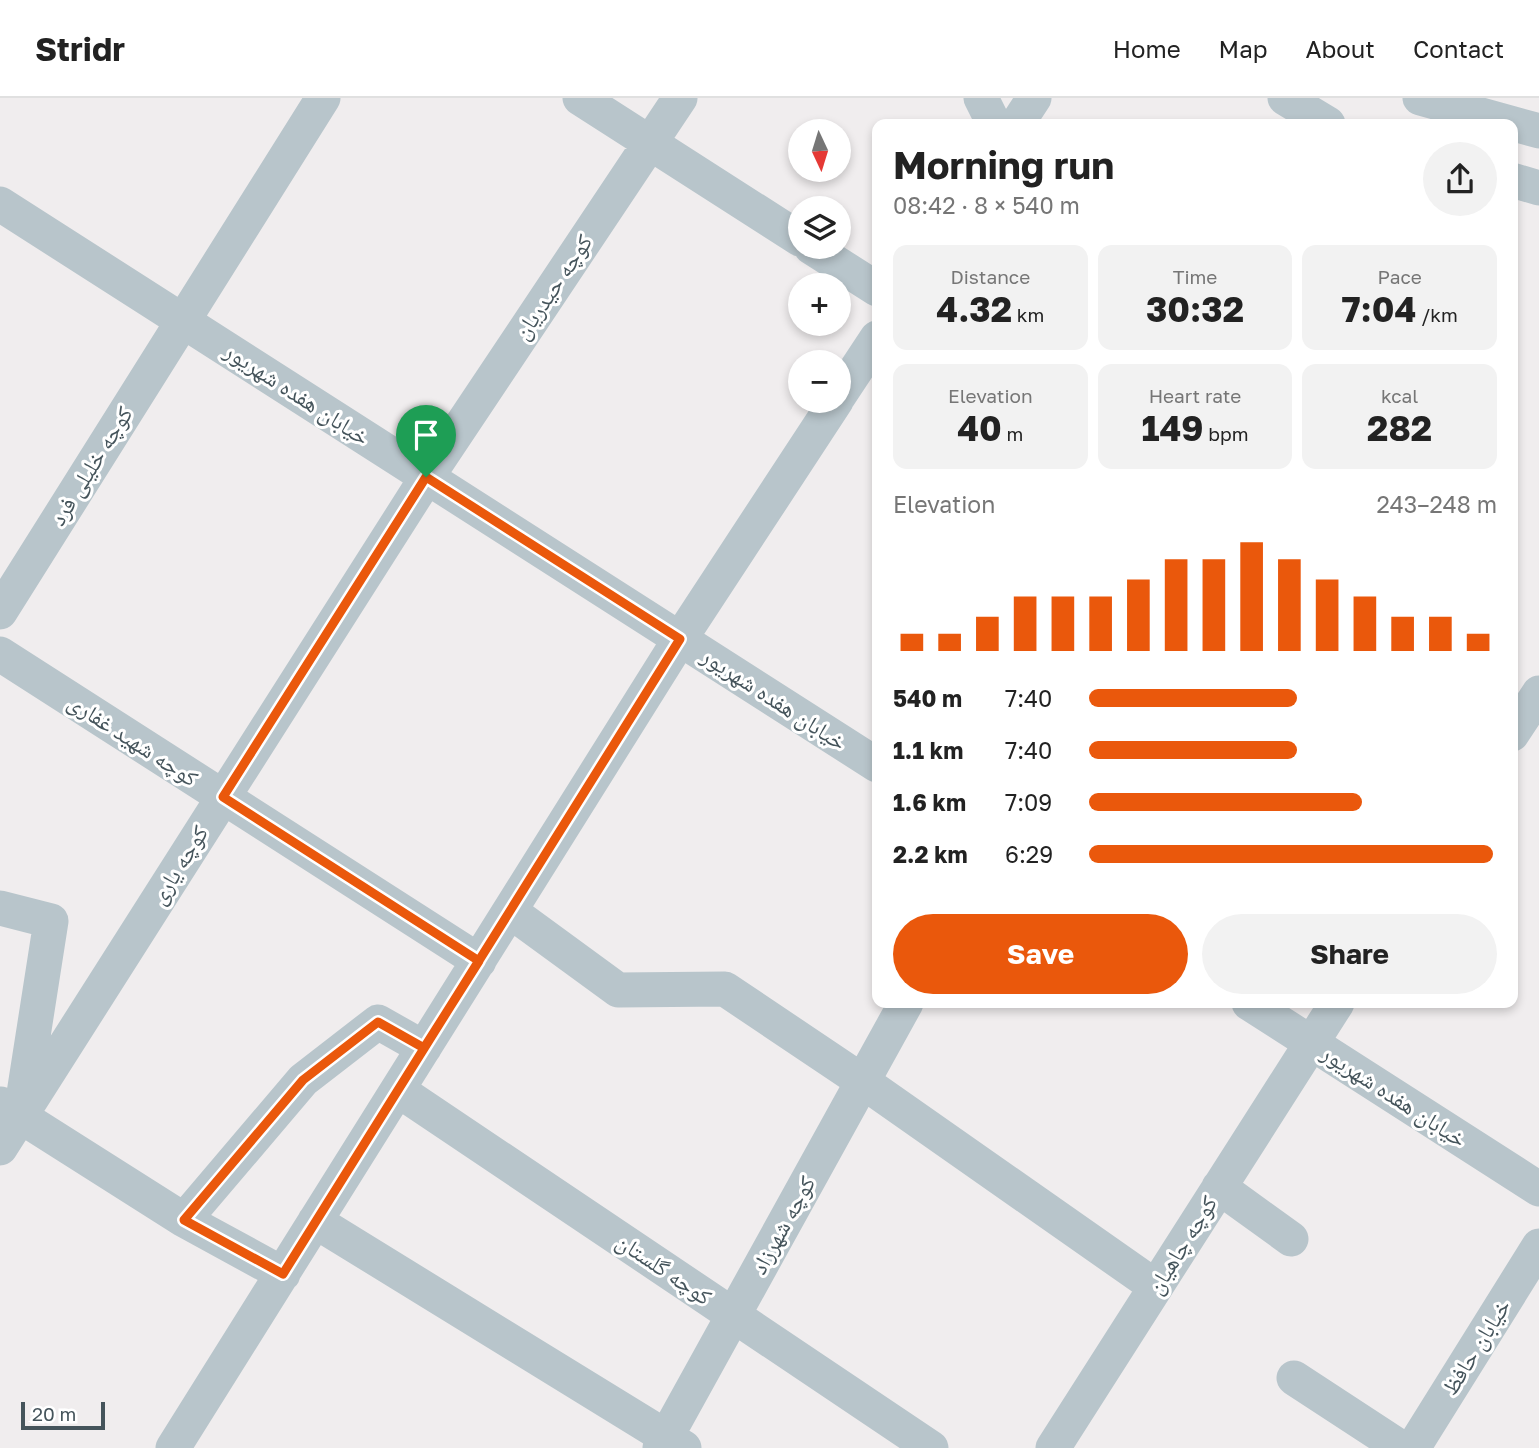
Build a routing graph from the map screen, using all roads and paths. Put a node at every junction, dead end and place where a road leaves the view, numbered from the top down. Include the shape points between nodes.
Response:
1 (323, 98) edge
2 (580, 98) edge
3 (680, 98) edge
4 (981, 98) edge
5 (1034, 98) edge
6 (1285, 98) edge
7 (1510, 98) edge
8 (1428, 106) edge
9 (992, 119) edge
10 (1020, 119) edge
11 (1320, 119) edge
12 (1486, 119) edge
13 (1518, 126) edge
14 (1539, 131) edge
15 (650, 143) junction
16 (1518, 182) edge
17 (1539, 188) edge
18 (0, 204) edge
19 (788, 232) edge
20 (830, 259) edge
21 (872, 286) edge
22 (183, 321) junction
23 (872, 346) edge
24 (851, 378) edge
25 (828, 413) edge
26 (426, 477) junction
27 (0, 612) edge
28 (680, 639) junction
29 (0, 654) edge
30 (872, 762) edge
31 (223, 797) junction
32 (0, 908) edge
33 (510, 911) junction
34 (479, 961) junction
35 (903, 1008) edge
36 (1257, 1008) edge
37 (1334, 1008) edge
38 (1311, 1042) junction
39 (424, 1048) junction
40 (862, 1081) junction
41 (398, 1090) junction
42 (10, 1110) edge
43 (0, 1148) edge
44 (1219, 1187) junction
45 (1539, 1189) edge
46 (184, 1220) junction
47 (315, 1221) junction
48 (1291, 1239) dead end
49 (1539, 1246) edge
50 (283, 1274) junction
51 (1156, 1287) junction
52 (733, 1316) junction
53 (1294, 1378) dead end
54 (670, 1445) edge
55 (173, 1448) edge
56 (931, 1448) edge
57 (1053, 1448) edge
58 (1401, 1448) edge
59 (1413, 1448) edge

1 - 22 street, کوچه خلیلی فرد
2 - 15 street
3 - 15 street, کوچه حیدریان
4 - 9 street
5 - 10 street
6 - 11 street
7 - 8 street
8 - 12 street
13 - 14 street
15 - 19 street
15 - 26 street, کوچه حیدریان
16 - 17 street
18 - 22 street, خیابان هفده شهریور
20 - 21 street
22 - 26 street, خیابان هفده شهریور
22 - 27 street, کوچه خلیلی فرد
23 - 24 street
25 - 28 street
26 - 28 street, خیابان هفده شهریور
26 - 31 street, کوچه یاری
28 - 30 street, خیابان هفده شهریور
28 - 33 street
29 - 31 street, کوچه شهید غفاری
31 - 34 street, کوچه شهید غفاری
31 - 42 street, کوچه یاری
32 - 42 street via 51,921
33 - 34 street
33 - 40 street via 618,990 725,989
34 - 39 street
35 - 40 street, کوچه شهرزاد
36 - 38 street, خیابان هفده شهریور
37 - 38 street, کوچه چاهیان
38 - 44 street, کوچه چاهیان
38 - 45 street, خیابان هفده شهریور
39 - 41 street
39 - 46 street via 378,1022 303,1080
40 - 51 street
40 - 52 street, کوچه شهرزاد
41 - 47 street
41 - 52 street, کوچه گلستان
42 - 43 street, کوچه یاری
42 - 46 street
44 - 48 street
44 - 51 street, کوچه چاهیان
46 - 50 street
47 - 50 street
47 - 54 street
49 - 59 street, خیابان حافظ
50 - 55 street
51 - 57 street, کوچه چاهیان
52 - 54 street, کوچه شهرزاد
52 - 56 street, کوچه گلستان
53 - 58 street

